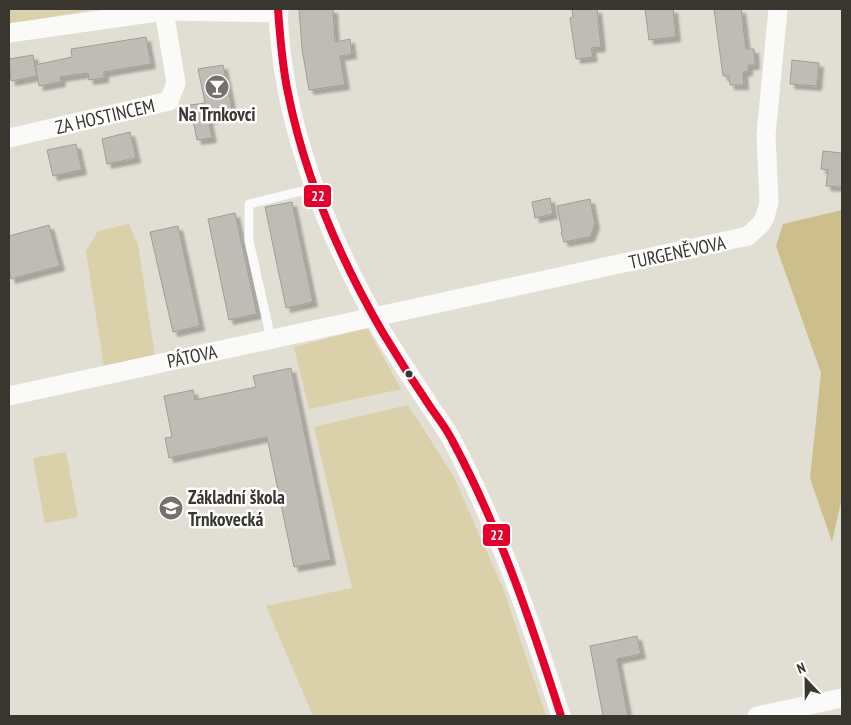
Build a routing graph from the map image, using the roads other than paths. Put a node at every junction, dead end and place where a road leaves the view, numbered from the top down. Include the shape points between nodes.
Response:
1 (778, 9) edge
2 (164, 10) junction
3 (278, 11) edge
4 (9, 33) edge
5 (9, 138) edge
6 (314, 188) junction
7 (375, 316) junction
8 (271, 339) junction
9 (9, 396) edge
10 (842, 698) edge
11 (561, 716) edge
12 (757, 716) edge

1 - 7 street, TURGENĚVOVA via 766,135 769,202 758,229 742,238
2 - 3 street
2 - 4 street
2 - 5 street, ZA HOSTINCEM via 176,83 170,101
3 - 6 street via 286,80
6 - 7 street via 336,242
6 - 8 lane via 249,204 249,241
7 - 8 street, PÁTOVA
7 - 11 street via 450,437 482,500 538,645
8 - 9 street, PÁTOVA
10 - 12 street

